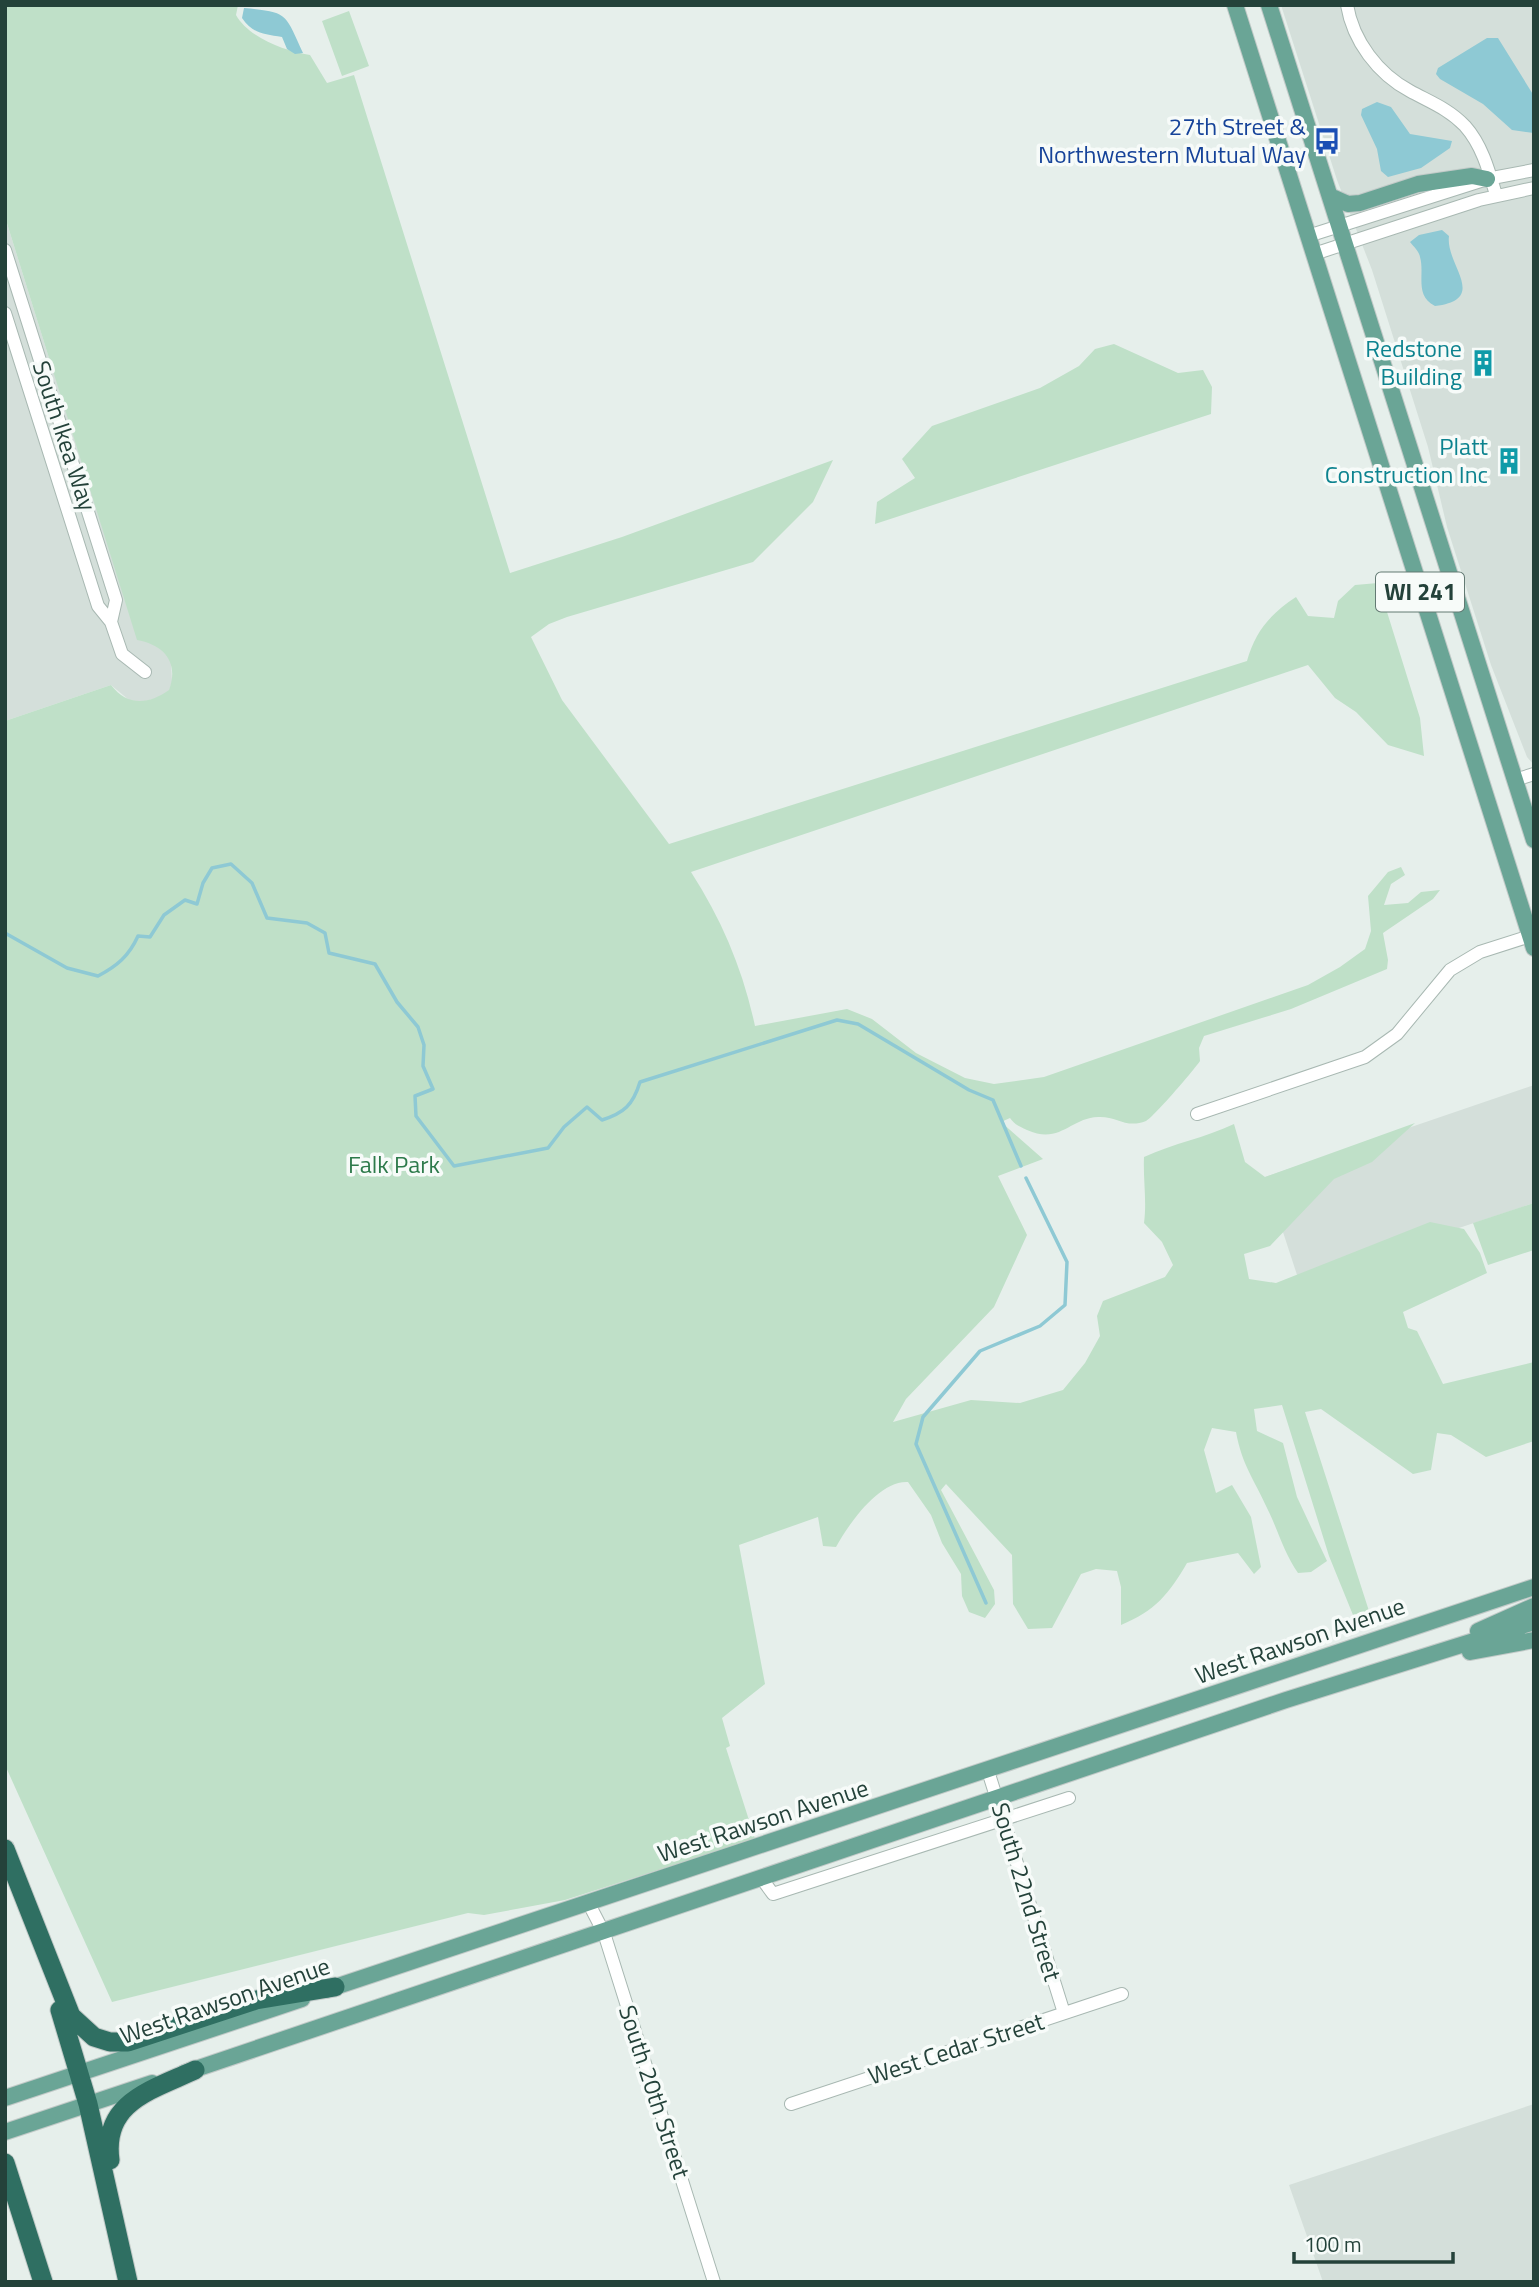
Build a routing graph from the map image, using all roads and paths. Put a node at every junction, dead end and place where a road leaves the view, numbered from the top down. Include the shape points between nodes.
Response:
1 (1235, 5) edge
2 (1269, 5) edge
3 (1347, 5) edge
4 (1534, 170) edge
5 (1489, 179) junction
6 (1534, 188) edge
7 (1496, 195) junction
8 (1330, 196) junction
9 (1339, 226) junction
10 (1308, 236) junction
11 (1345, 244) junction
12 (5, 250) edge
13 (1314, 254) junction
14 (5, 313) edge
15 (111, 622) junction
16 (145, 672) dead end
17 (1534, 774) edge
18 (1515, 780) junction
19 (1534, 840) edge
20 (1532, 942) edge
21 (1198, 1114) dead end
22 (1534, 1587) edge
23 (1534, 1606) edge
24 (1534, 1622) edge
25 (1534, 1640) edge
26 (1446, 1651) junction
27 (1405, 1664) junction
28 (1278, 1673) junction
29 (1286, 1700) junction
30 (988, 1771) junction
31 (997, 1798) junction
32 (1069, 1798) dead end
33 (1003, 1819) junction
34 (5, 1849) edge
35 (762, 1878) junction
36 (589, 1904) junction
37 (36, 1932) junction
38 (604, 1933) junction
39 (335, 1987) junction
40 (1122, 1994) dead end
41 (1064, 2013) junction
42 (195, 2070) junction
43 (79, 2074) junction
44 (12, 2096) edge
45 (88, 2104) junction
46 (791, 2104) dead end
47 (5, 2132) edge
48 (5, 2163) edge
49 (117, 2228) junction
50 (43, 2282) edge
51 (128, 2282) edge
52 (714, 2282) edge

1 - 10 main road, WI 241
2 - 8 main road, WI 241
3 - 5 street via 1355,32 1374,61 1392,79 1446,109 1466,127 1478,145
4 - 5 street
5 - 7 street
5 - 8 main road via 1472,176 1418,184 1360,203 1348,204
5 - 9 street
6 - 7 street
7 - 11 street
8 - 9 main road, WI 241
9 - 10 street
9 - 11 main road, WI 241
10 - 13 main road, WI 241
11 - 13 street
11 - 18 main road, WI 241
12 - 15 street, South Ikea Way via 116,600
13 - 20 main road, WI 241
14 - 15 street, South Ikea Way via 99,606
15 - 16 street, South Ikea Way via 122,653
17 - 18 street
18 - 19 main road, WI 241
20 - 21 street via 1480,952 1450,970 1397,1034 1365,1057
22 - 28 main road, West Rawson Avenue
23 - 26 main road via 1469,1635
24 - 26 main road, West Rawson Avenue
25 - 27 main road
26 - 27 main road, West Rawson Avenue
27 - 29 main road, West Rawson Avenue
28 - 29 main road
28 - 30 main road, West Rawson Avenue
29 - 31 main road, West Rawson Avenue
30 - 31 street, South 22nd Street
30 - 36 main road, West Rawson Avenue
31 - 33 street, South 22nd Street
31 - 35 main road, West Rawson Avenue
32 - 33 street
33 - 35 street via 773,1895
33 - 41 street, South 22nd Street
34 - 37 highway
35 - 38 main road, West Rawson Avenue
36 - 38 street, South 20th Street
36 - 39 main road, West Rawson Avenue
37 - 39 highway via 71,2016 85,2031 110,2042 128,2042 256,2000
37 - 43 highway
38 - 42 main road, West Rawson Avenue
38 - 52 street, South 20th Street
39 - 43 main road, West Rawson Avenue
40 - 41 street, West Cedar Street
41 - 46 street, West Cedar Street
42 - 45 main road, West Rawson Avenue
42 - 49 highway via 145,2093 115,2119 108,2143
43 - 44 main road, West Rawson Avenue
43 - 45 highway
45 - 47 main road, West Rawson Avenue
45 - 49 highway
48 - 50 highway
49 - 51 highway

